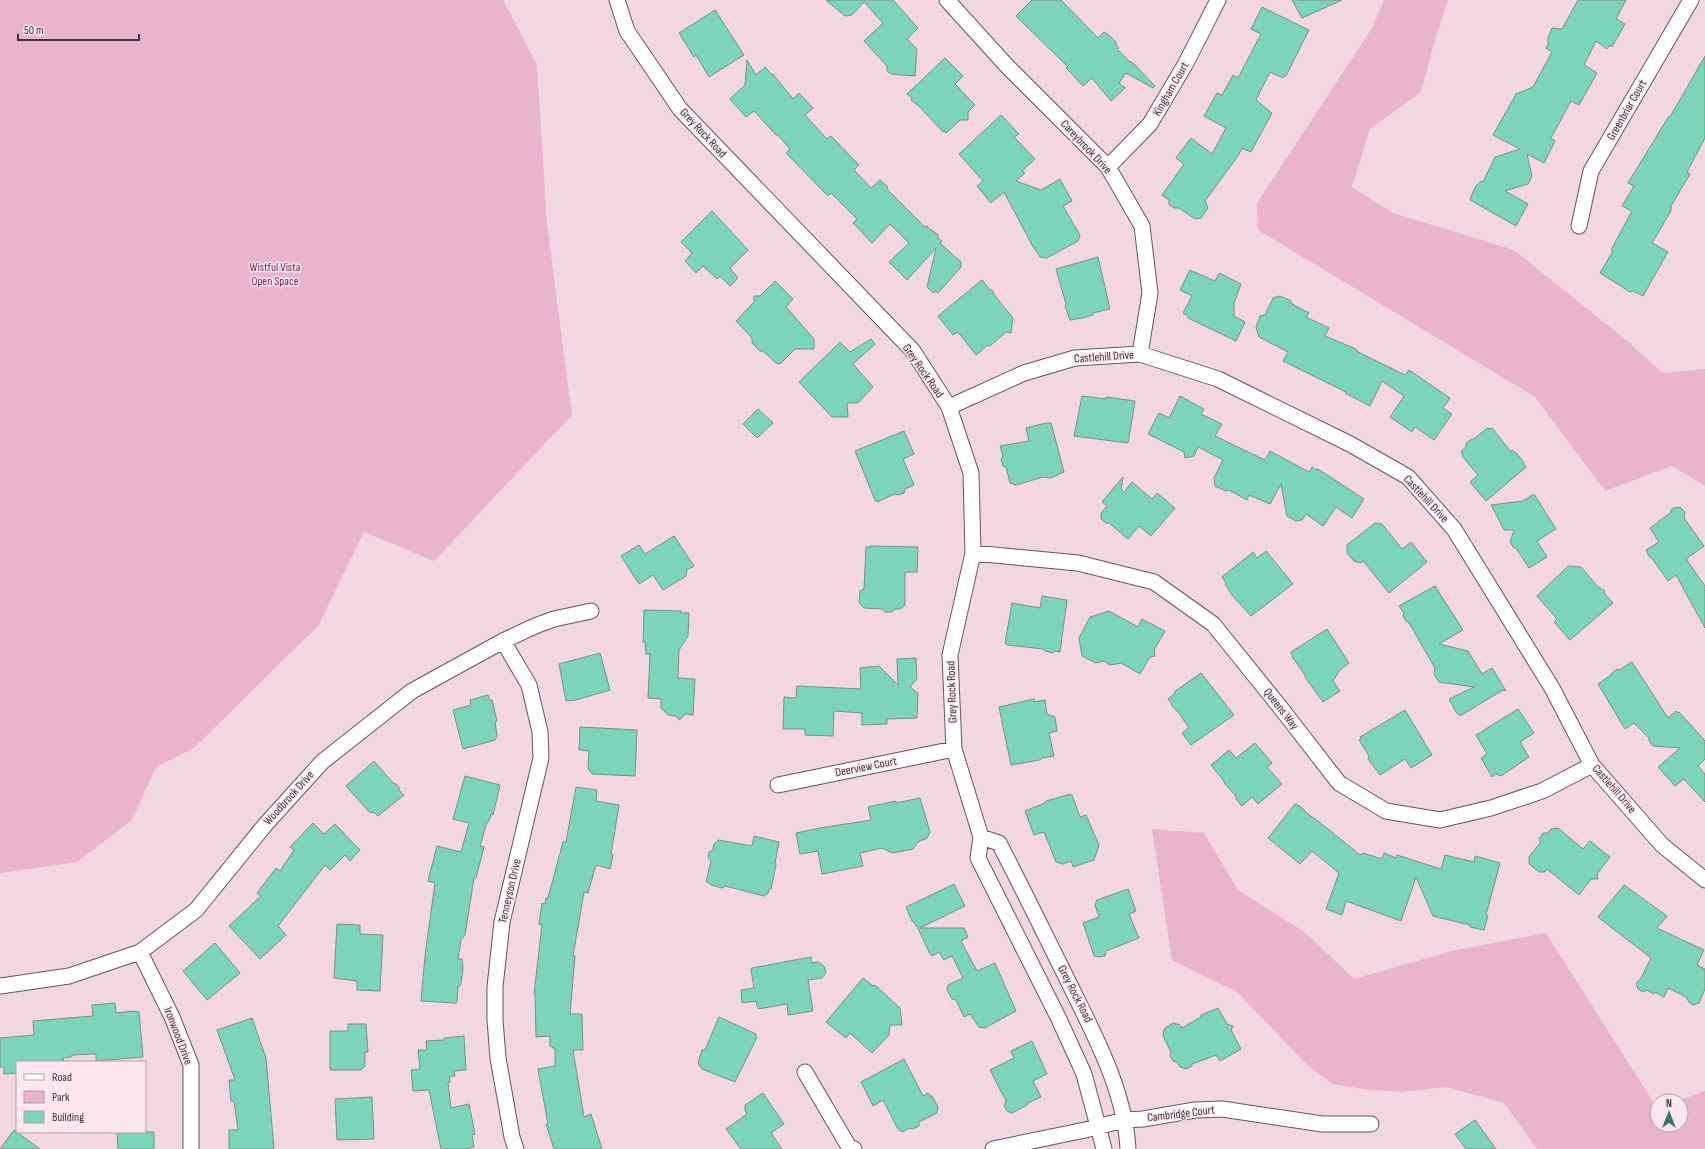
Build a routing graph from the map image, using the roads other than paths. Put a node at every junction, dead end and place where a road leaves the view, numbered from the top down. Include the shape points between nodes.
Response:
1 (617, 0) edge
2 (947, 0) edge
3 (1218, 0) edge
4 (1691, 0) edge
5 (1108, 167) junction
6 (1580, 226) dead end
7 (1140, 354) junction
8 (949, 408) junction
9 (973, 553) junction
10 (590, 612) dead end
11 (503, 641) junction
12 (954, 749) junction
13 (1592, 766) junction
14 (778, 785) dead end
15 (981, 837) junction
16 (1705, 880) edge
17 (140, 952) junction
18 (0, 986) edge
19 (805, 1072) dead end
20 (1124, 1120) junction
21 (1371, 1124) dead end
22 (1099, 1126) junction
23 (191, 1149) edge
24 (516, 1149) edge
25 (854, 1149) edge
26 (993, 1149) edge
27 (1104, 1149) edge
28 (1128, 1149) edge

1 - 8 street, Grey Rock Road via 627,31 680,109 912,351
2 - 5 street, Careybrook Drive via 1007,66
3 - 5 street, Kingham Court via 1186,63 1150,124
4 - 6 street, Greenbriar Court via 1591,172
5 - 7 street, Careybrook Drive via 1142,226 1150,293
7 - 8 street, Castlehill Drive via 1075,358 1024,373
7 - 13 street, Castlehill Drive via 1218,379 1350,444 1408,476 1454,529 1552,688
8 - 9 street, Grey Rock Road via 971,473
9 - 12 street, Grey Rock Road via 950,655
9 - 13 street, Queens Way via 1078,563 1154,582 1213,624 1339,783 1386,811 1440,820 1491,808 1542,791
10 - 11 street, Woodbrook Drive via 548,621
11 - 17 street, Woodbrook Drive via 412,691 322,762 264,825 196,910
11 - 24 street, Tenneyson Drive via 529,685 540,732 541,758 502,922 495,987 498,1058
12 - 14 street, Deerview Court
12 - 15 street, Grey Rock Road
13 - 16 street, Castlehill Drive via 1662,844
15 - 20 street, Grey Rock Road via 999,843 1023,889 1096,1035
15 - 22 street, Grey Rock Road via 978,858 1084,1074
17 - 18 street, Woodbrook Drive via 69,976
17 - 23 street, Ironwood Drive via 172,1017 191,1065
19 - 25 street via 849,1147
20 - 21 street, Cambridge Court via 1195,1110 1222,1109 1322,1124
20 - 22 street, Cambridge Court
20 - 28 street, Grey Rock Road
22 - 26 street, Cambridge Court
22 - 27 street, Grey Rock Road

